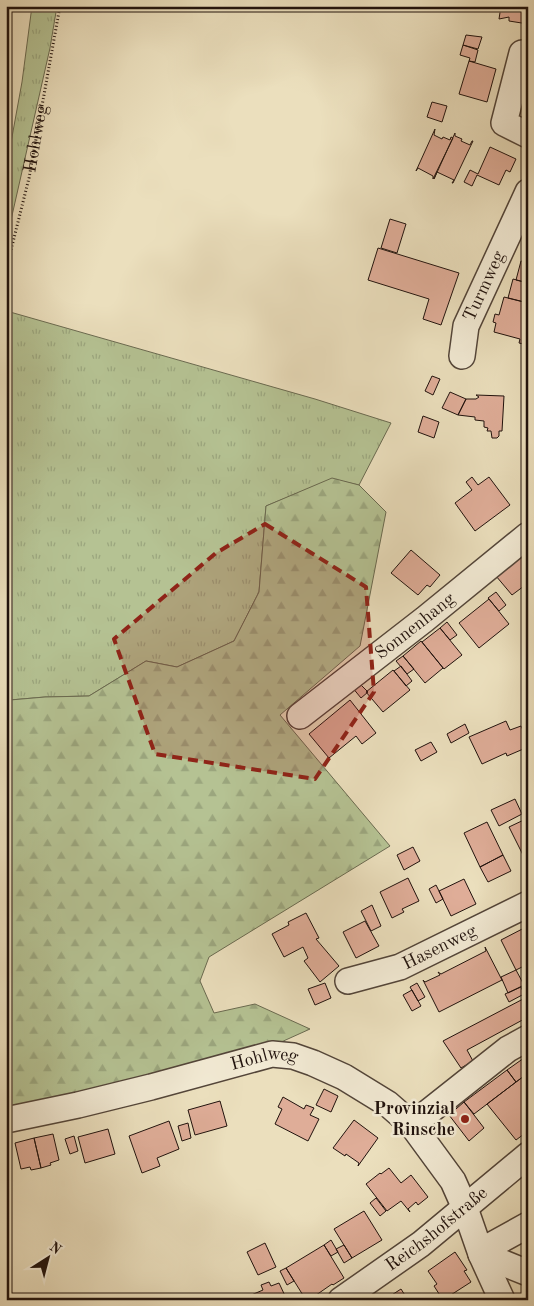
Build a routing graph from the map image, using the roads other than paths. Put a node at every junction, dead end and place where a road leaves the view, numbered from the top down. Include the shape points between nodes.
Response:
1 (522, 52) dead end
2 (528, 135) edge
3 (528, 192) edge
4 (462, 356) dead end
5 (528, 535) edge
6 (300, 716) dead end
7 (528, 904) edge
8 (348, 981) dead end
9 (528, 1038) edge
10 (6, 1120) edge
11 (412, 1125) junction
12 (528, 1155) edge
13 (466, 1208) junction
14 (528, 1225) edge
15 (481, 1253) junction
16 (528, 1273) edge
17 (342, 1300) edge
18 (502, 1300) edge

1 - 2 street via 504,123
3 - 4 street, Turmweg via 466,326
5 - 6 street, Sonnenhang
7 - 8 street, Hasenweg via 400,967
9 - 11 street via 508,1049
10 - 11 street, Hohlweg via 133,1092 272,1054 293,1056 344,1076 388,1104
11 - 13 street, Hohlweg via 453,1181
12 - 13 street, Reichshofstraße
13 - 15 street, Hohlweg
13 - 17 street, Reichshofstraße
14 - 15 street
15 - 16 street
15 - 18 street, Hohlweg

